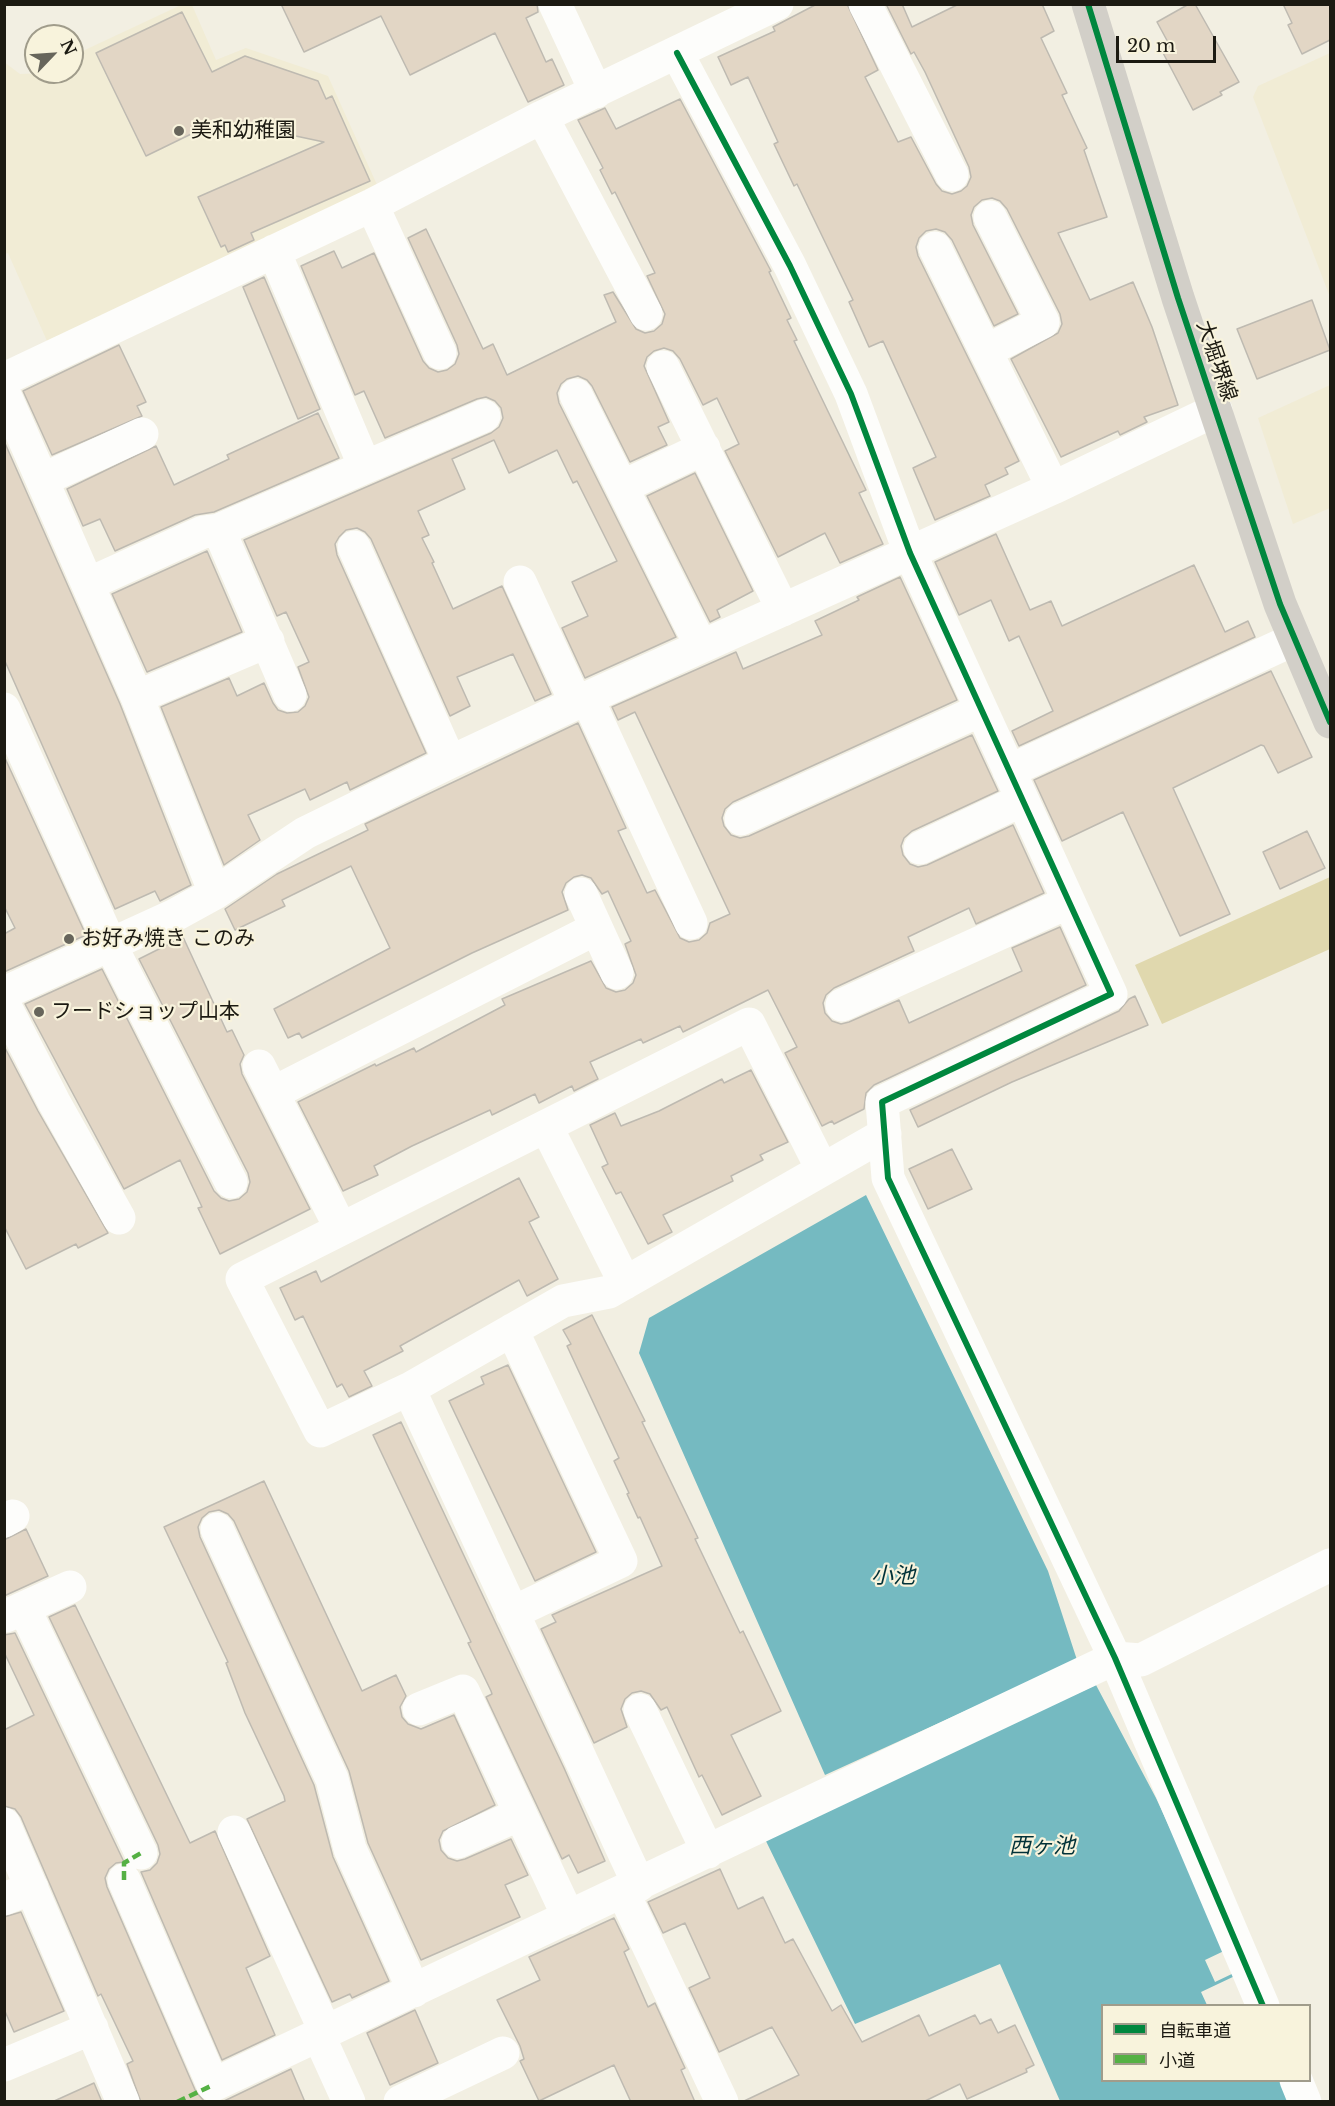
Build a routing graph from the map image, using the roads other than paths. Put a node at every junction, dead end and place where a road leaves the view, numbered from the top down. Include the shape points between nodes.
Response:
1 (555, 4) edge
2 (777, 4) edge
3 (865, 4) edge
4 (1088, 4) edge
5 (677, 53) junction
6 (596, 92) junction
7 (542, 117) junction
8 (952, 175) dead end
9 (372, 206) junction
10 (990, 217) dead end
11 (935, 248) dead end
12 (274, 251) junction
13 (646, 314) dead end
14 (986, 351) junction
15 (440, 353) dead end
16 (663, 367) dead end
17 (4, 379) edge
18 (4, 393) edge
19 (576, 394) dead end
20 (1216, 410) junction
21 (484, 416) dead end
22 (142, 434) dead end
23 (704, 448) junction
24 (365, 467) junction
25 (44, 479) junction
26 (622, 487) junction
27 (1053, 488) junction
28 (219, 530) junction
29 (354, 547) dead end
30 (910, 553) junction
31 (520, 582) dead end
32 (88, 584) junction
33 (783, 610) junction
34 (1295, 639) junction
35 (268, 641) junction
36 (701, 646) junction
37 (290, 695) dead end
38 (137, 697) junction
39 (581, 700) junction
40 (4, 709) edge
41 (981, 710) junction
42 (1330, 722) edge
43 (450, 762) junction
44 (1009, 771) junction
45 (1022, 800) junction
46 (741, 819) dead end
47 (920, 848) dead end
48 (215, 893) junction
49 (581, 894) dead end
50 (1069, 902) junction
51 (691, 923) dead end
52 (595, 929) junction
53 (111, 946) junction
54 (616, 973) dead end
55 (7, 987) edge
56 (842, 1005) dead end
57 (546, 1125) junction
58 (885, 1134) junction
59 (822, 1169) junction
60 (231, 1182) dead end
61 (119, 1218) dead end
62 (341, 1229) junction
63 (625, 1283) junction
64 (513, 1330) junction
65 (409, 1389) junction
66 (217, 1529) dead end
67 (1330, 1565) edge
68 (70, 1587) dead end
69 (14, 1612) edge
70 (513, 1613) junction
71 (1114, 1658) junction
72 (419, 1709) dead end
73 (640, 1710) dead end
74 (520, 1814) junction
75 (4, 1824) edge
76 (234, 1832) dead end
77 (459, 1842) dead end
78 (141, 1852) dead end
79 (708, 1852) junction
80 (124, 1880) dead end
81 (631, 1889) junction
82 (18, 1894) edge
83 (569, 1918) junction
84 (414, 1991) junction
85 (1262, 2004) edge
86 (92, 2028) junction
87 (322, 2034) junction
88 (503, 2053) dead end
89 (4, 2065) edge
90 (1297, 2082) edge
91 (123, 2102) edge
92 (349, 2102) edge
93 (400, 2102) edge
94 (722, 2102) edge
95 (1305, 2102) edge

1 - 6 street
2 - 5 street
3 - 8 street
4 - 20 main road, 大堀堺線
5 - 6 street
5 - 30 street via 790,266 846,383
6 - 7 street
7 - 9 street
7 - 13 street
9 - 12 street
9 - 15 street
10 - 14 street via 1043,322
11 - 14 street
12 - 17 street
12 - 24 street
14 - 27 street
16 - 23 street
18 - 25 street
19 - 26 street
20 - 27 street
20 - 34 main road, 大堀堺線
21 - 24 street
22 - 25 street
23 - 26 street
23 - 33 street
24 - 28 street
25 - 32 street
26 - 36 street
27 - 30 street
28 - 32 street via 203,532
28 - 35 street
29 - 43 street
30 - 33 street
30 - 41 street
31 - 39 street
32 - 38 street
33 - 36 street
34 - 42 main road, 大堀堺線
34 - 44 street
35 - 37 street
35 - 38 street
36 - 39 street
38 - 48 street
39 - 43 street
39 - 51 street
40 - 53 street
41 - 44 street
41 - 46 street
43 - 48 street via 305,833
44 - 45 street
45 - 47 street
45 - 50 street
48 - 53 street
49 - 52 street
50 - 56 street
50 - 58 street via 1111,994 882,1101
52 - 54 street
52 - 62 street via 266,1079
53 - 55 street
53 - 60 street
55 - 61 street via 54,1102
57 - 59 street via 749,1024
57 - 62 street
57 - 63 street
58 - 59 street
58 - 71 street via 888,1178
59 - 63 street
62 - 65 street via 242,1279 320,1431
63 - 64 street via 609,1292 563,1301
64 - 65 street
64 - 70 street via 621,1561
65 - 70 street
66 - 84 street via 332,1779 350,1849
67 - 71 street via 1141,1660
68 - 69 street
69 - 78 street
70 - 81 street
71 - 79 street
71 - 85 street
72 - 74 street via 463,1691
73 - 79 street
74 - 77 street
74 - 83 street
75 - 82 street
76 - 87 street
79 - 81 street
80 - 87 street via 213,2085
81 - 83 street
81 - 94 street
82 - 86 street
83 - 84 street
84 - 87 street
86 - 89 street
86 - 91 street
87 - 92 street
88 - 93 street
90 - 95 street

